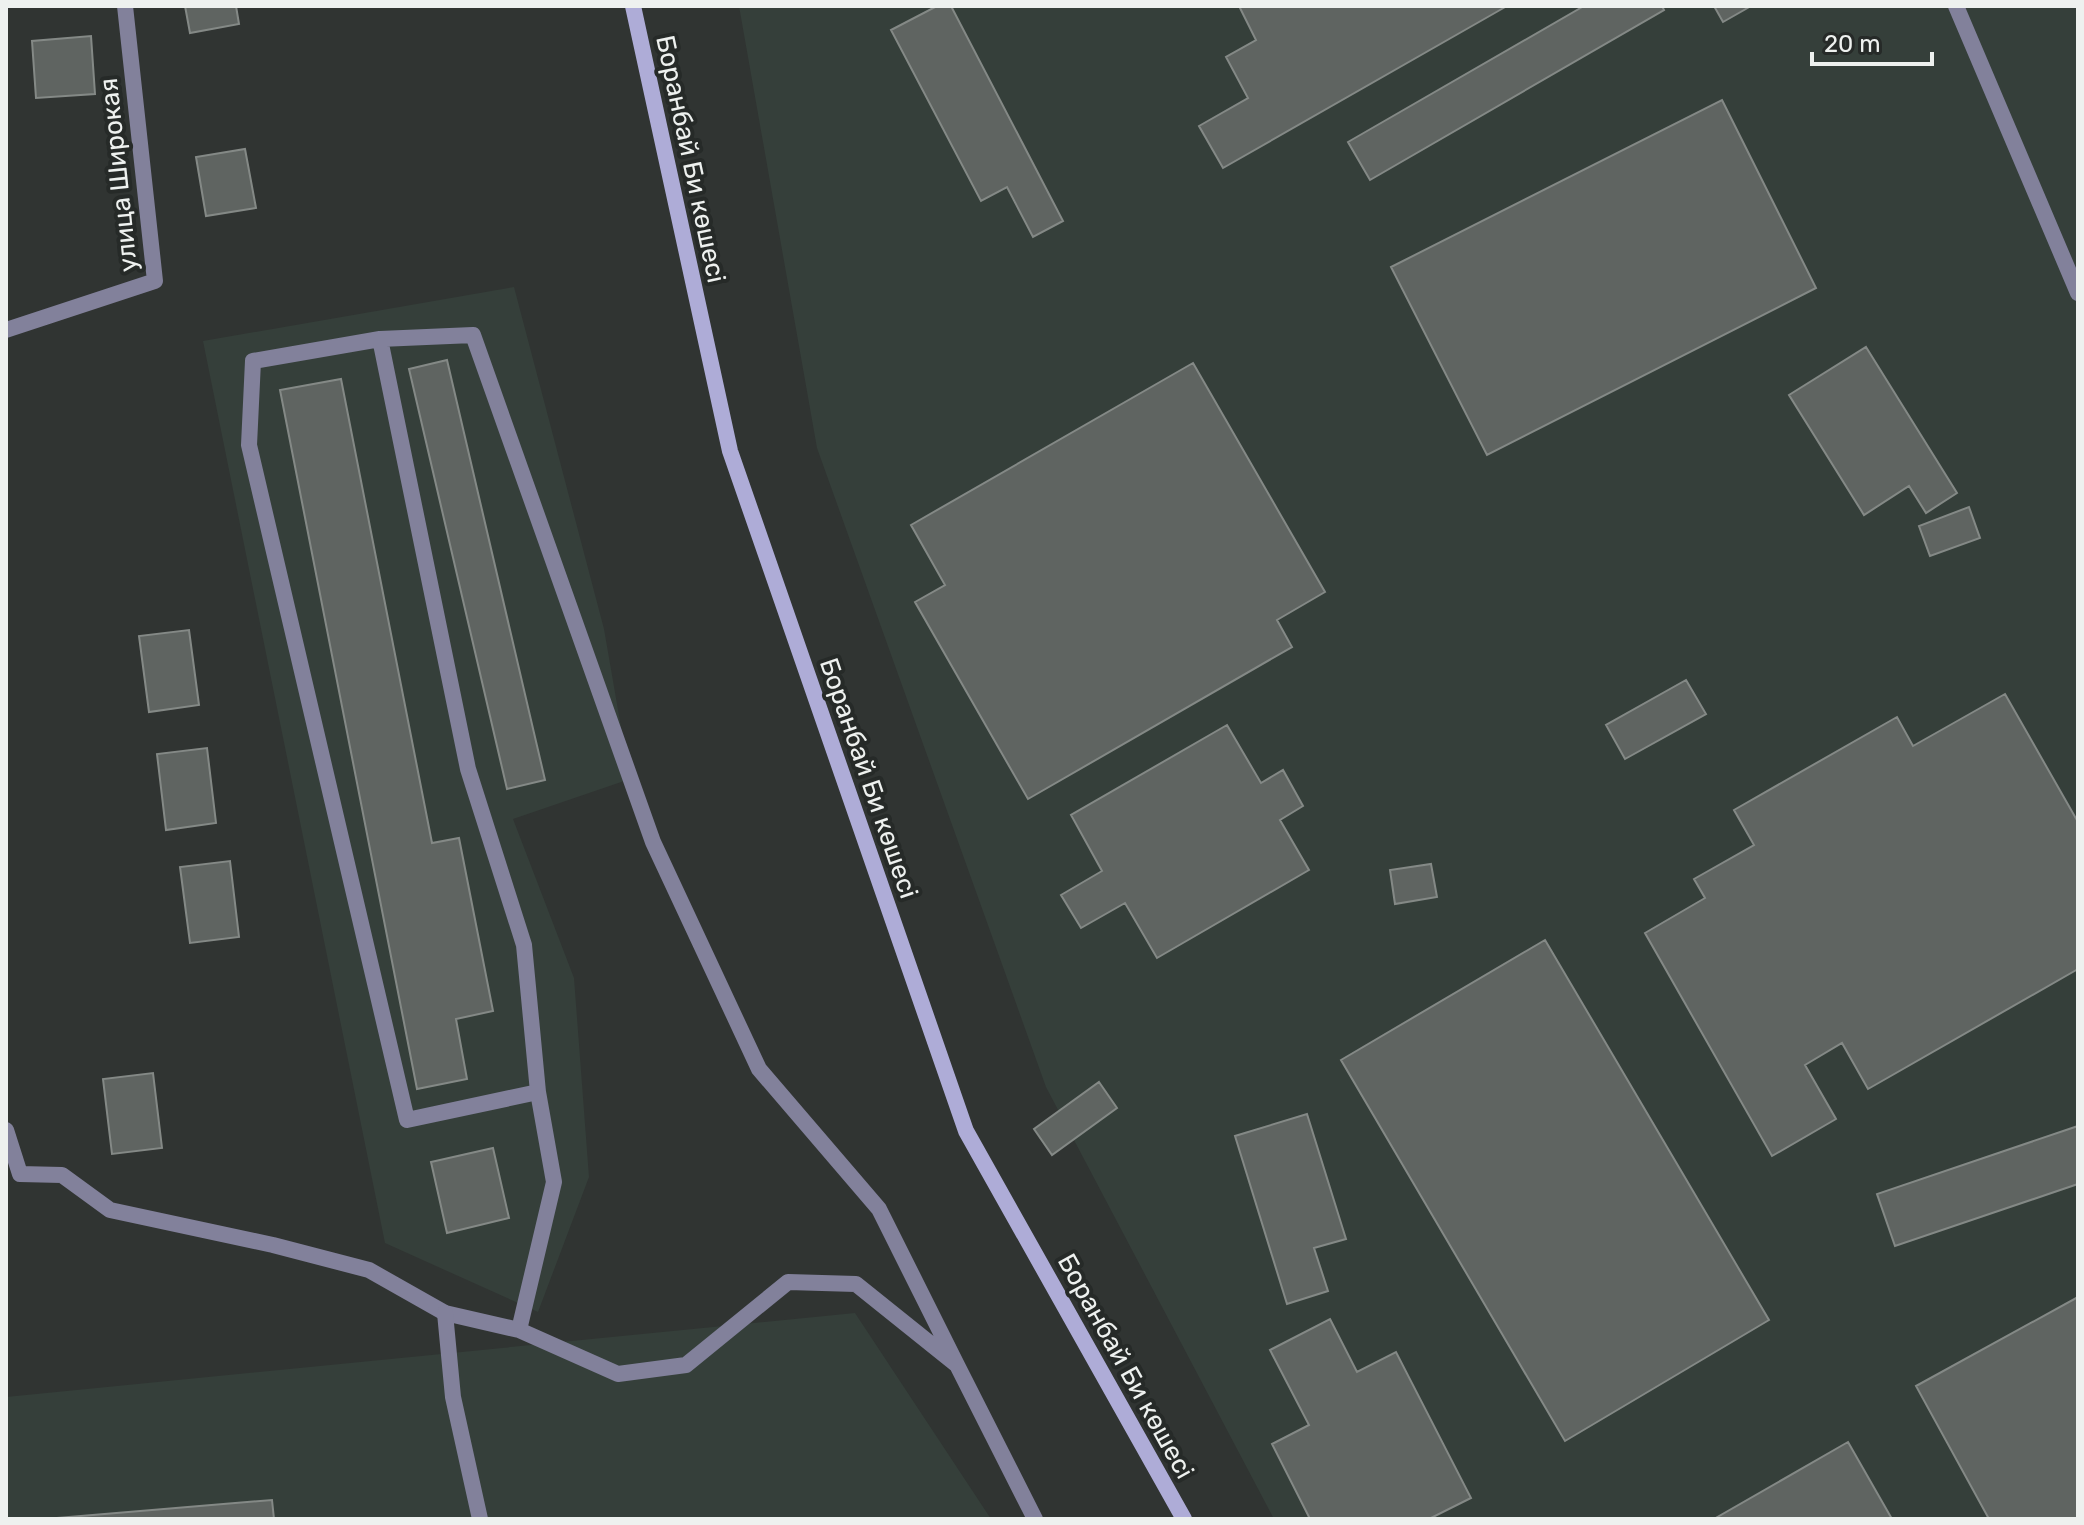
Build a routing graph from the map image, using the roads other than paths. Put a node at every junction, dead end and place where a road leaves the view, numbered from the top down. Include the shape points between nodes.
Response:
1 (125, 6) edge
2 (633, 6) edge
3 (1956, 6) edge
4 (2078, 293) edge
5 (6, 330) edge
6 (380, 339) junction
7 (538, 1092) junction
8 (6, 1130) edge
9 (13, 1176) edge
10 (445, 1313) junction
11 (519, 1330) junction
12 (957, 1365) junction
13 (480, 1519) edge
14 (1035, 1519) edge
15 (1184, 1519) edge

1 - 5 street, улица Широкая via 155,281
2 - 15 main road, Боранбай Би көшесі via 730,451 966,1131
3 - 4 street
6 - 7 street via 468,769 524,945
6 - 7 street via 253,361 249,445 407,1120
6 - 12 street via 473,335 653,842 759,1069 879,1209
7 - 11 street via 554,1182
8 - 9 street
9 - 10 street via 62,1175 110,1210 369,1270
10 - 11 street
10 - 13 street via 453,1397
11 - 12 street via 618,1374 686,1365 788,1282 856,1284
12 - 14 street

